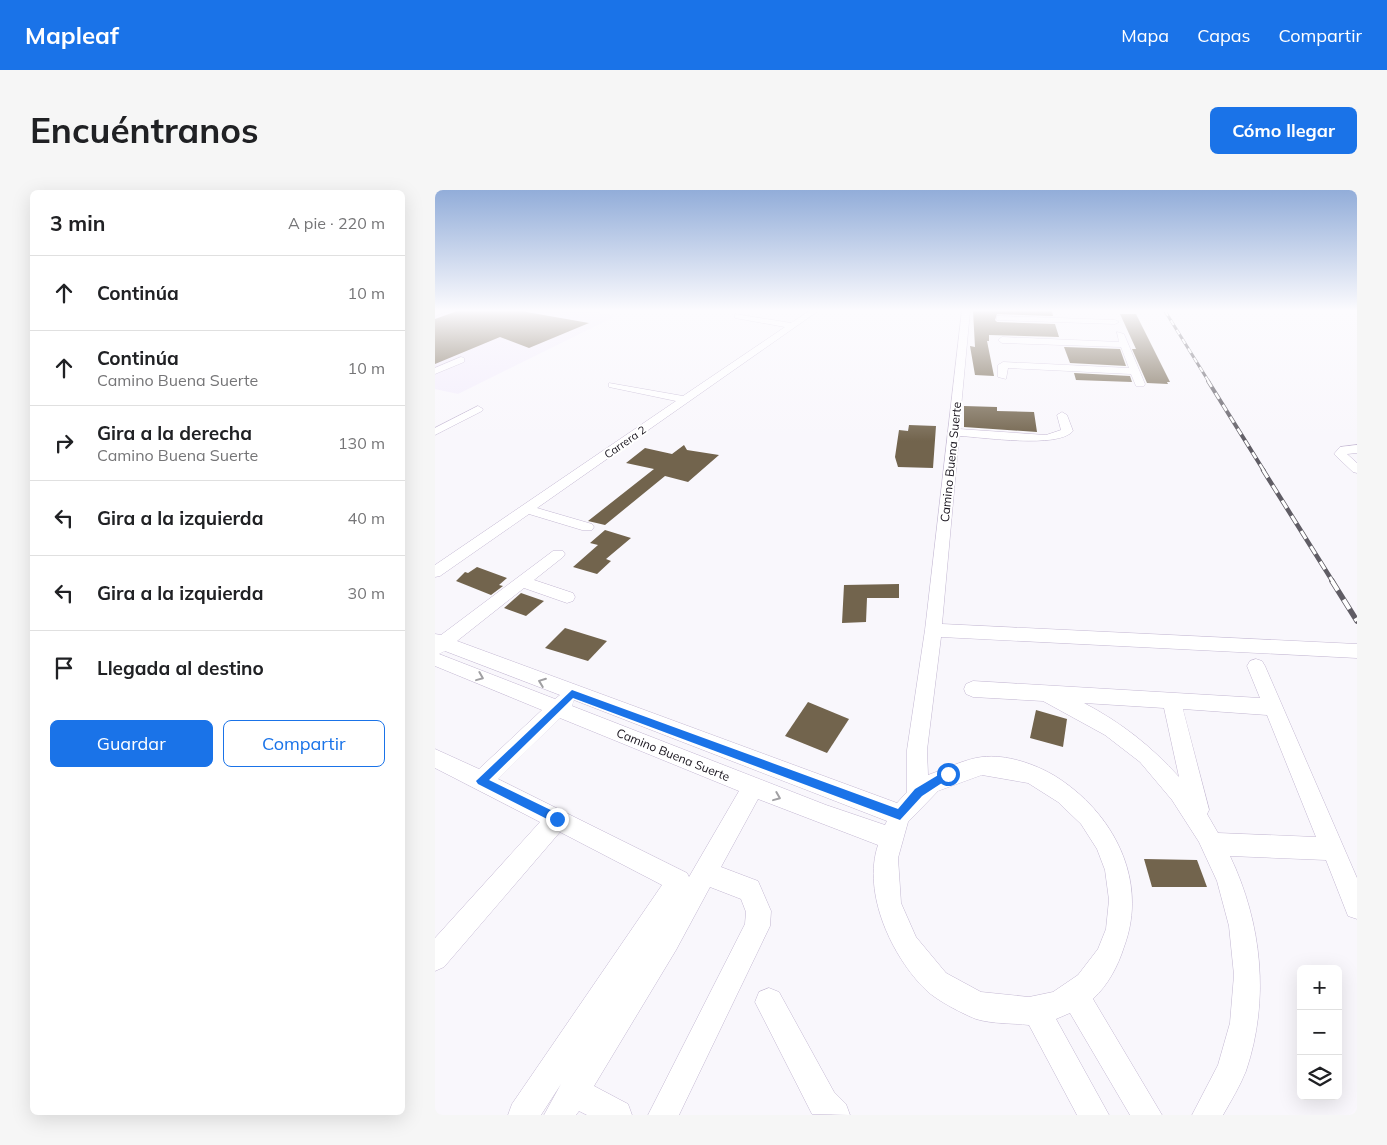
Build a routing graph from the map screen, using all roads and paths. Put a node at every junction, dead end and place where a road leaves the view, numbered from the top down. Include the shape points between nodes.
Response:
1 (752, 354) edge
2 (962, 354) edge
3 (1002, 354) edge
4 (1071, 354) edge
5 (1129, 354) edge
6 (461, 360) dead end
7 (1135, 370) junction
8 (435, 371) edge
9 (1003, 377) dead end
10 (1140, 384) dead end
11 (613, 385) dead end
12 (686, 400) junction
13 (478, 409) dead end
14 (1062, 415) dead end
15 (435, 432) edge
16 (954, 432) junction
17 (1357, 449) edge
18 (1357, 469) edge
19 (527, 509) junction
20 (587, 526) dead end
21 (559, 554) dead end
22 (435, 572) edge
23 (523, 582) junction
24 (567, 597) dead end
25 (933, 630) junction
26 (437, 648) edge
27 (1357, 651) edge
28 (1256, 666) dead end
29 (973, 688) dead end
30 (572, 694) junction
31 (1047, 694) junction
32 (1172, 703) junction
33 (1273, 707) junction
34 (557, 709) junction
35 (435, 758) edge
36 (481, 781) junction
37 (753, 787) junction
38 (918, 792) junction
39 (557, 819) junction
40 (1201, 821) junction
41 (895, 827) junction
42 (1214, 844) junction
43 (1333, 850) junction
44 (704, 873) junction
45 (1357, 907) edge
46 (435, 958) edge
47 (1075, 995) junction
48 (769, 1002) dead end
49 (1036, 1010) junction
50 (566, 1103) edge
51 (825, 1111) edge
52 (523, 1115) edge
53 (617, 1115) edge
54 (663, 1115) edge
55 (1094, 1115) edge
56 (1147, 1115) edge
57 (1207, 1115) edge

1 - 12 street, Carrera 2
2 - 16 street, Camino Buena Suerte
3 - 9 street
4 - 7 street
5 - 7 street
6 - 8 street
7 - 10 street
11 - 12 street
12 - 19 street, Carrera 2
13 - 15 street
14 - 16 street via 1067,431 1059,436
16 - 25 street, Camino Buena Suerte
17 - 18 street via 1344,449 1340,454
19 - 20 street
19 - 22 street, Carrera 2
21 - 23 street
23 - 24 street
23 - 26 street
25 - 27 street
25 - 38 street, Camino Buena Suerte via 917,750
30 -> 26 street, Camino Buena Suerte
26 -> 34 street, Camino Buena Suerte
28 - 33 street
29 - 31 street
30 - 34 street
30 - 41 street, Camino Buena Suerte
31 - 32 street
31 - 40 street via 1114,730 1146,755 1175,785
32 - 33 street
32 - 40 street
33 - 43 street
34 - 36 street
34 - 37 street, Camino Buena Suerte
35 - 36 street
36 - 39 street
37 -> 41 street, Camino Buena Suerte via 825,816
37 - 44 street
38 - 41 street
38 - 47 street via 932,782 965,769 1018,770 1045,781 1070,797 1098,828 1116,867 1122,910 1112,952 1101,971
39 - 46 street
39 - 52 street via 679,881
40 - 42 street
41 - 49 street via 884,871 889,908 900,937 919,964 943,986 973,1003 1005,1011
42 - 43 street
42 - 57 street via 1230,881 1242,922 1247,965 1246,1010 1237,1055 1219,1098
43 - 45 street
44 - 50 street via 667,942
44 - 54 street via 749,890 759,911 757,926
47 - 49 street
47 - 56 street
48 - 51 street
49 - 55 street
50 - 53 street

